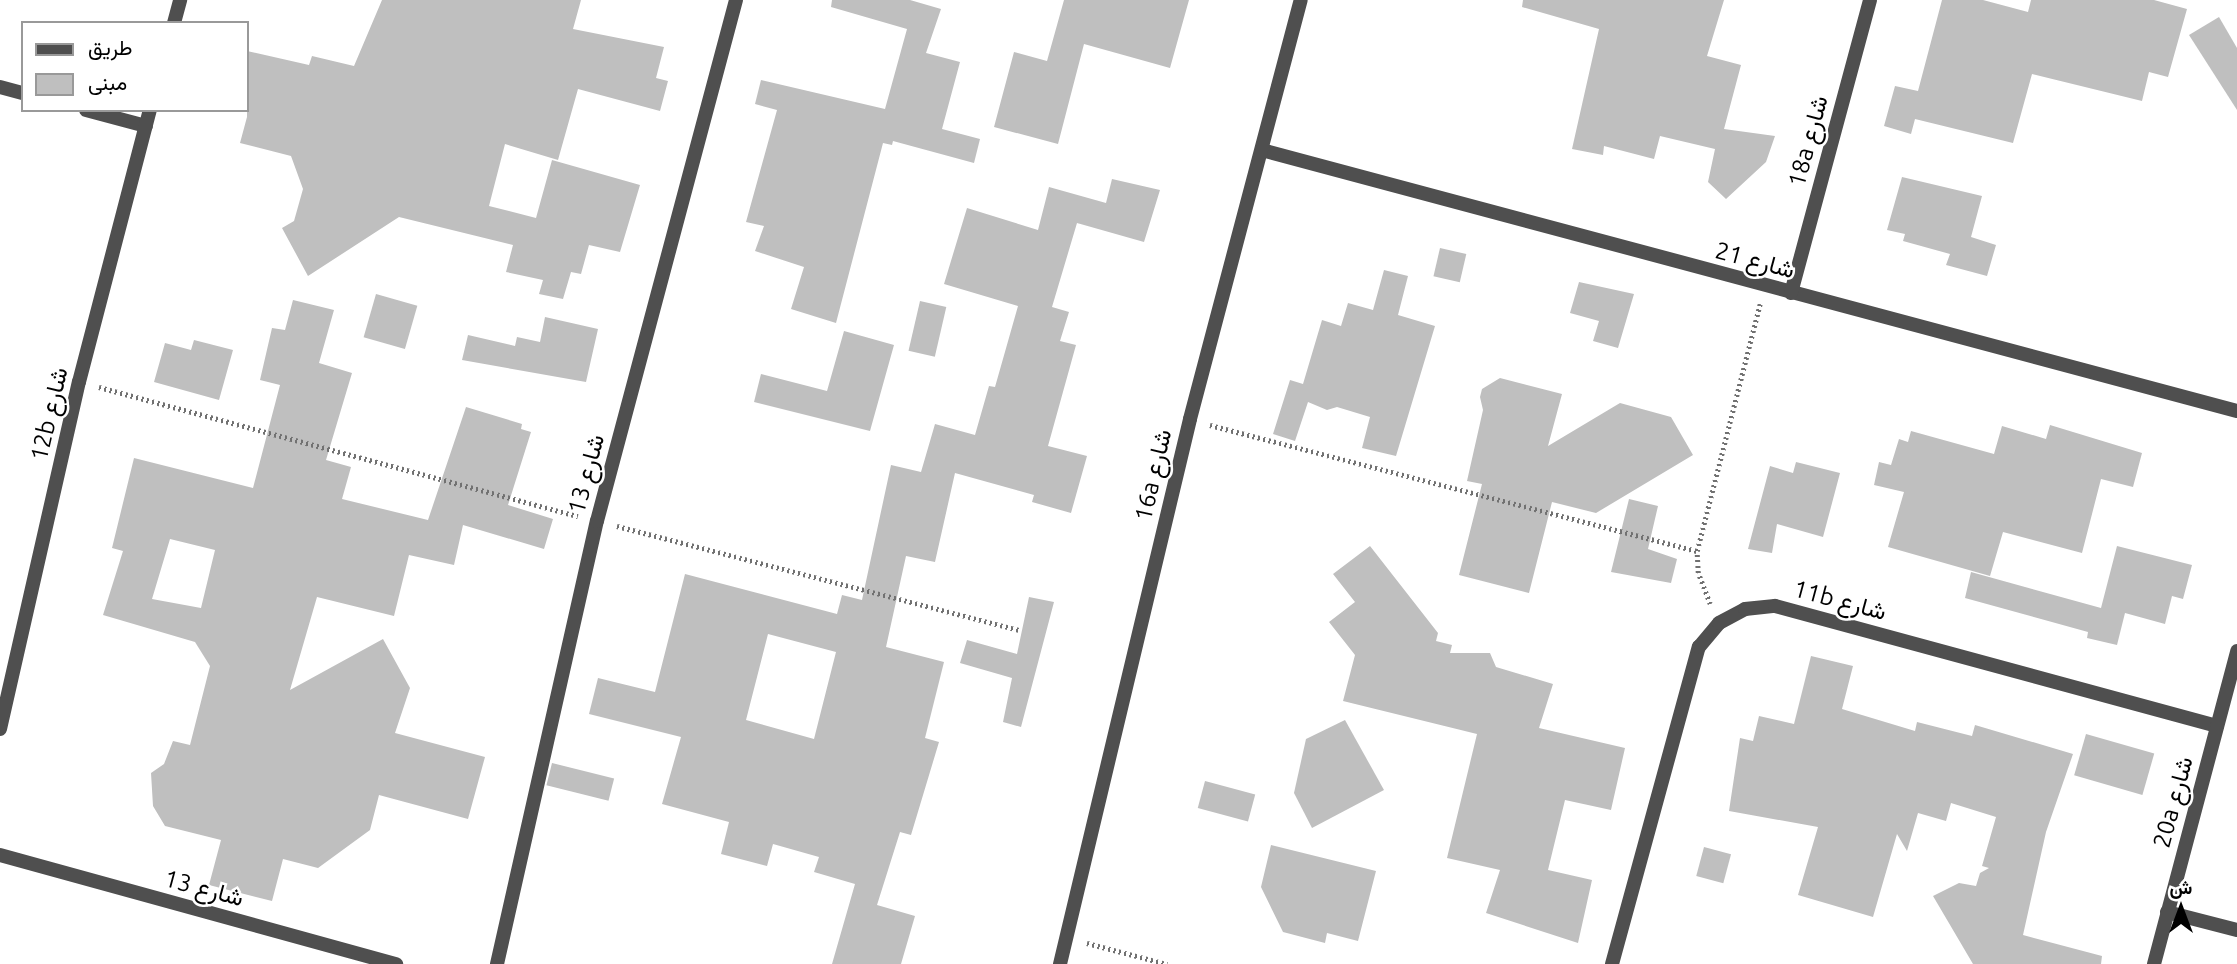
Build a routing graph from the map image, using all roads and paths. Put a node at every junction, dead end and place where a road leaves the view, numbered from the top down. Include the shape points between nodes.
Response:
1 (180, 0) edge
2 (736, 0) edge
3 (1301, 0) edge
4 (1870, 0) edge
5 (175, 21) edge
6 (0, 87) edge
7 (21, 92) edge
8 (94, 112) edge
9 (150, 112) edge
10 (146, 126) junction
11 (1262, 150) junction
12 (1765, 286) junction
13 (1791, 293) junction
14 (79, 382) junction
15 (2237, 411) edge
16 (1190, 419) junction
17 (597, 521) junction
18 (1697, 551) junction
19 (1719, 624) junction
20 (1019, 630) dead end
21 (2237, 651) edge
22 (2217, 726) junction
23 (0, 729) edge
24 (0, 855) edge
25 (2168, 912) junction
26 (2237, 930) edge
27 (1066, 938) junction
28 (396, 964) edge
29 (497, 964) edge
30 (1060, 964) edge
31 (1167, 964) edge
32 (1612, 964) edge
33 (2154, 964) edge

1 - 5 street
2 - 17 street, شارع 13
3 - 11 street, 16a شارع
4 - 13 street, 18a شارع
6 - 7 street
8 - 10 street
9 - 10 street, 12b شارع
10 - 14 street, 12b شارع
11 - 12 street, شارع 21
11 - 16 street, 16a شارع
12 - 13 street, شارع 21
12 - 18 path
13 - 15 street, شارع 21
14 - 17 path
14 - 23 street, 12b شارع
16 - 18 path
16 - 27 street, 16a شارع
17 - 20 path
17 - 29 street, شارع 13
18 - 19 path via 1698,573
19 - 22 street, 11b شارع via 1745,609 1775,606
19 - 32 street, 11b شارع via 1699,646
21 - 22 street, 20a شارع
22 - 25 street, 20a شارع
24 - 28 street, شارع 13
25 - 26 street
25 - 33 street, 20a شارع
27 - 30 street, 16a شارع
27 - 31 path

